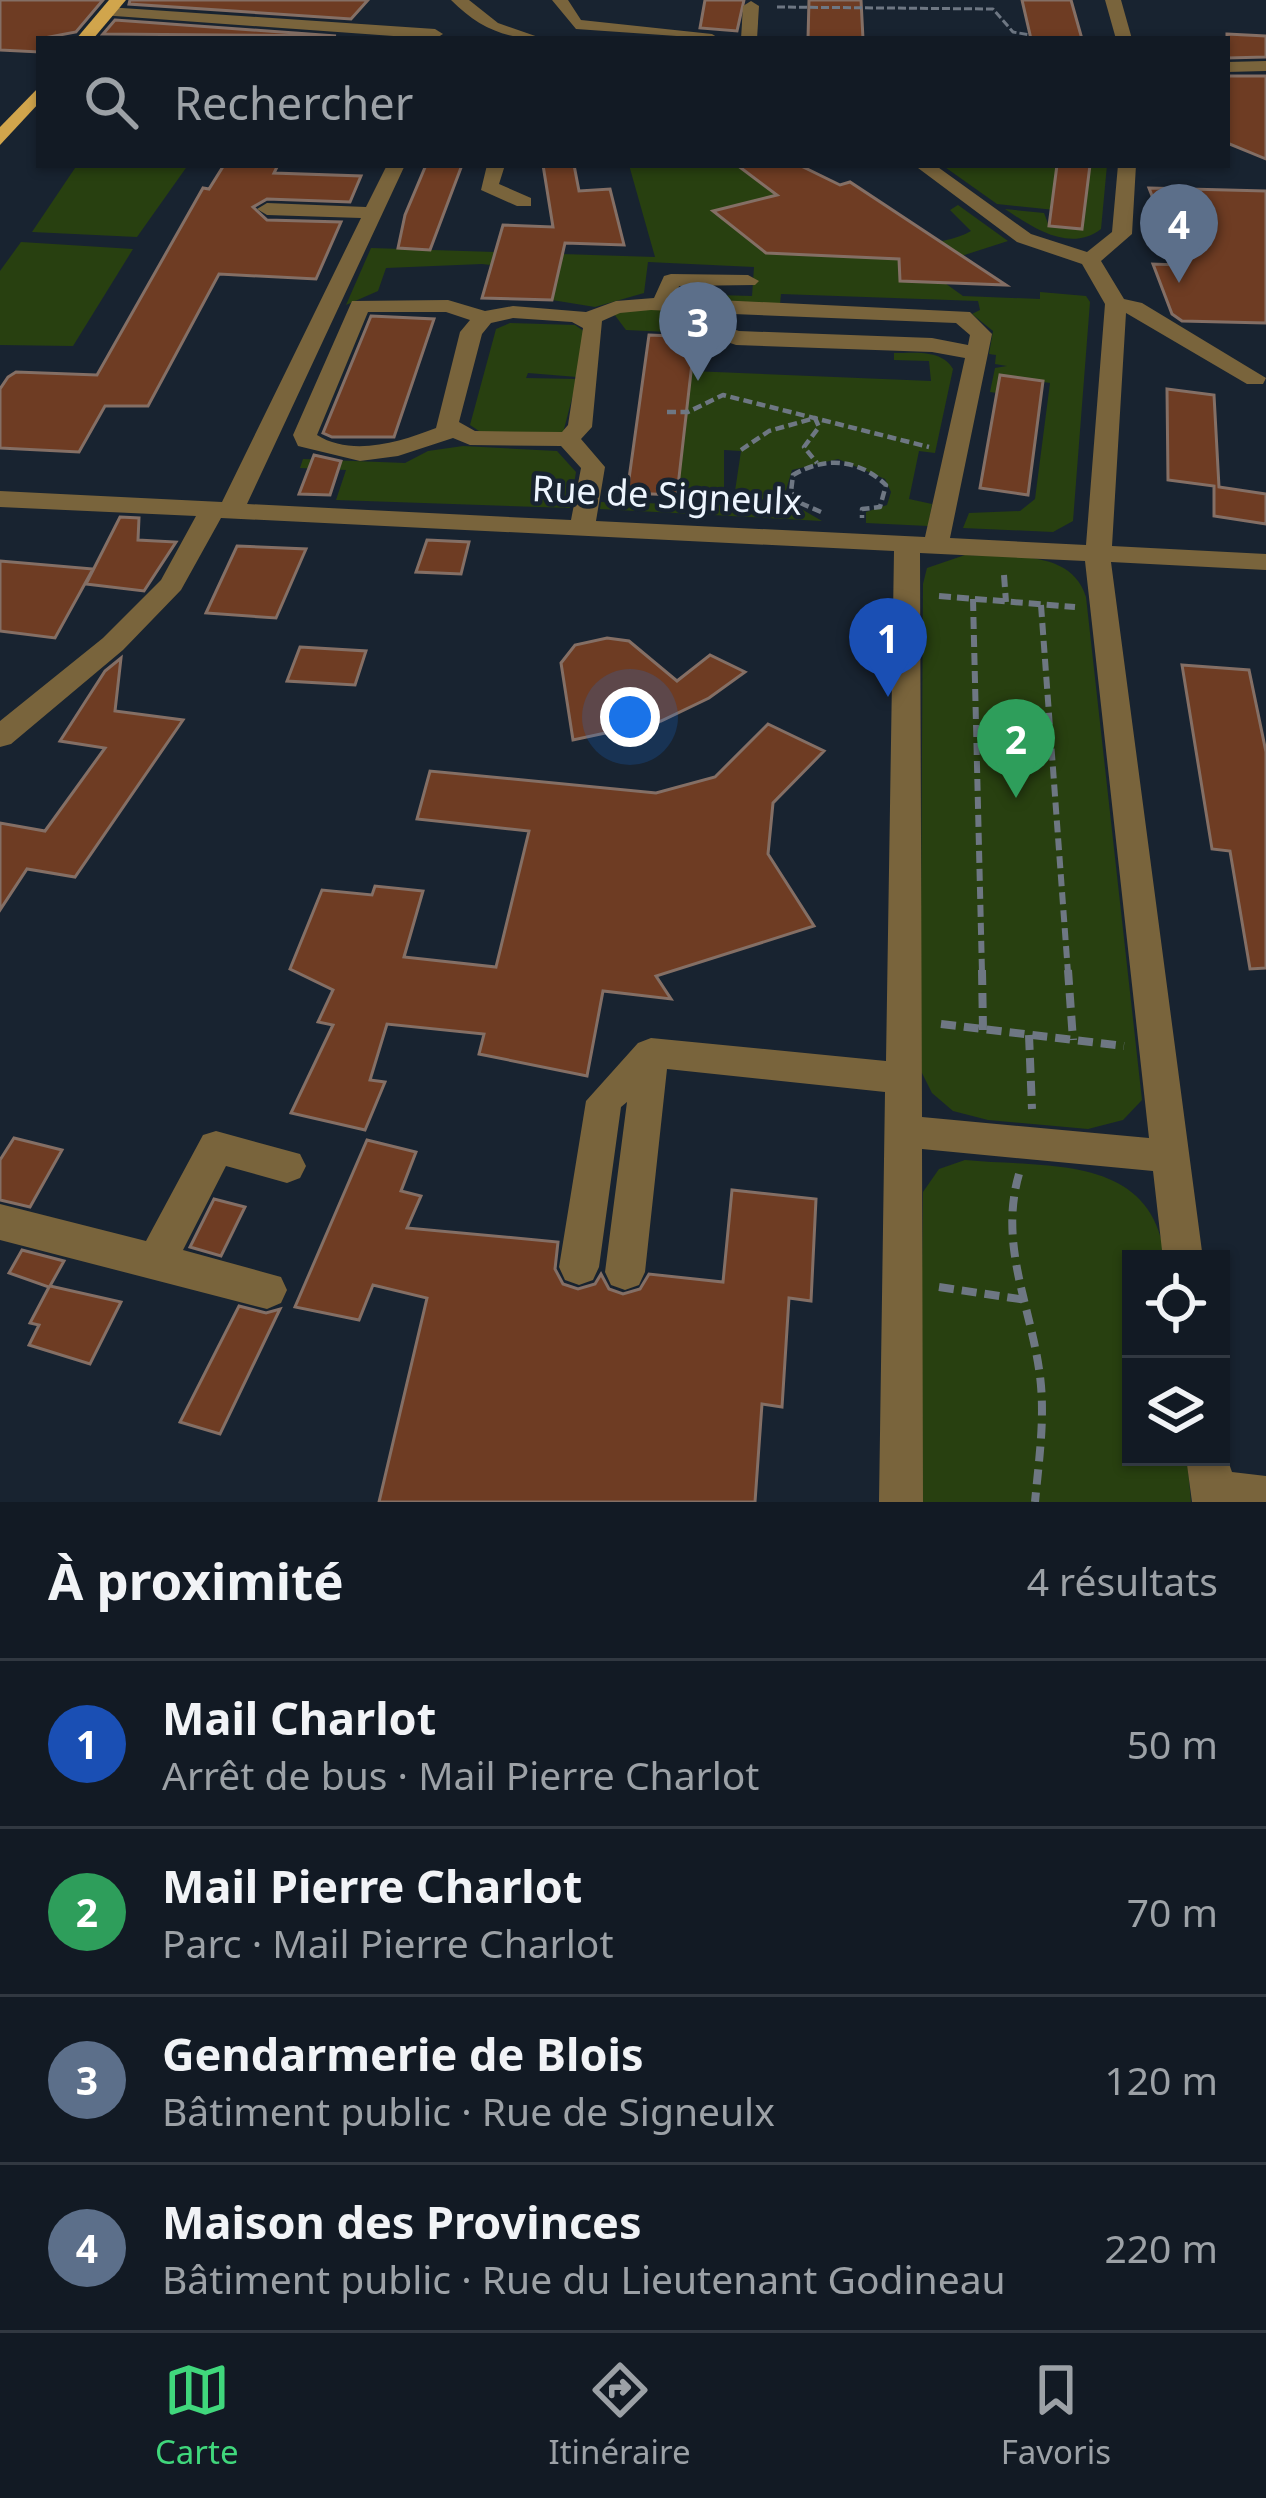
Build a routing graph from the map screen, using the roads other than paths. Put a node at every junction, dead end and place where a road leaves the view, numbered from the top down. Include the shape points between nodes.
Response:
1 (459, 0) edge
2 (560, 0) edge
3 (1113, 0) edge
4 (112, 6) edge
5 (751, 7) road end
6 (435, 34) dead end
7 (87, 36) edge
8 (526, 36) edge
9 (685, 36) edge
10 (749, 36) edge
11 (1123, 36) edge
12 (1266, 66) edge
13 (1230, 67) edge
14 (36, 96) edge
15 (0, 139) edge
16 (395, 168) edge
17 (495, 168) edge
18 (927, 168) edge
19 (1127, 168) edge
20 (524, 202) dead end
21 (267, 209) dead end
22 (374, 213) junction
23 (1090, 260) junction
24 (748, 281) dead end
25 (663, 304) junction
26 (1116, 304) junction
27 (484, 317) junction
28 (587, 320) junction
29 (1256, 379) dead end
30 (450, 431) junction
31 (568, 439) junction
32 (0, 499) edge
33 (222, 510) junction
34 (582, 527) junction
35 (907, 542) junction
36 (936, 544) junction
37 (1100, 552) junction
38 (1266, 562) edge
39 (0, 736) edge
40 (651, 1053) junction
41 (901, 1078) junction
42 (900, 1131) junction
43 (1170, 1156) junction
44 (286, 1166) dead end
45 (0, 1222) edge
46 (1182, 1250) edge
47 (156, 1262) junction
48 (579, 1267) dead end
49 (625, 1272) dead end
50 (267, 1290) dead end
51 (1212, 1484) edge
52 (1266, 1498) edge
53 (901, 1502) edge

1 - 8 street via 492,26
2 - 9 street via 577,24
3 - 11 street
4 - 6 street
4 - 7 main road
5 - 10 street
12 - 13 street
14 - 15 main road
16 - 22 street
17 - 20 street via 488,186
18 - 23 street via 1024,238
19 - 23 street via 1122,234
21 - 22 street
22 - 33 street
23 - 26 street
24 - 25 street via 670,280
25 - 28 street via 616,307
25 - 36 street via 962,317 978,328
26 - 29 street
26 - 37 street
27 - 28 street
27 - 30 street via 471,332 446,418
27 - 30 street via 448,306 361,306 304,435 328,449 389,452
28 - 31 street via 597,333 580,427
30 - 31 street
31 - 34 street via 593,467
32 - 33 street, Rue de Signeulx
33 - 34 street, Rue de Signeulx
33 - 39 street via 172,584
34 - 35 street, Rue de Signeulx
35 - 36 street, Rue de Signeulx
35 - 41 street
36 - 37 street, Rue de Signeulx
37 - 38 street, Rue de Signeulx
37 - 43 street via 1100,608
40 - 41 street
40 - 48 street via 604,1101
40 - 49 street
41 - 42 street
42 - 43 street
42 - 53 street
43 - 46 street
44 - 47 street via 216,1148
45 - 47 street
47 - 50 street
51 - 52 street

